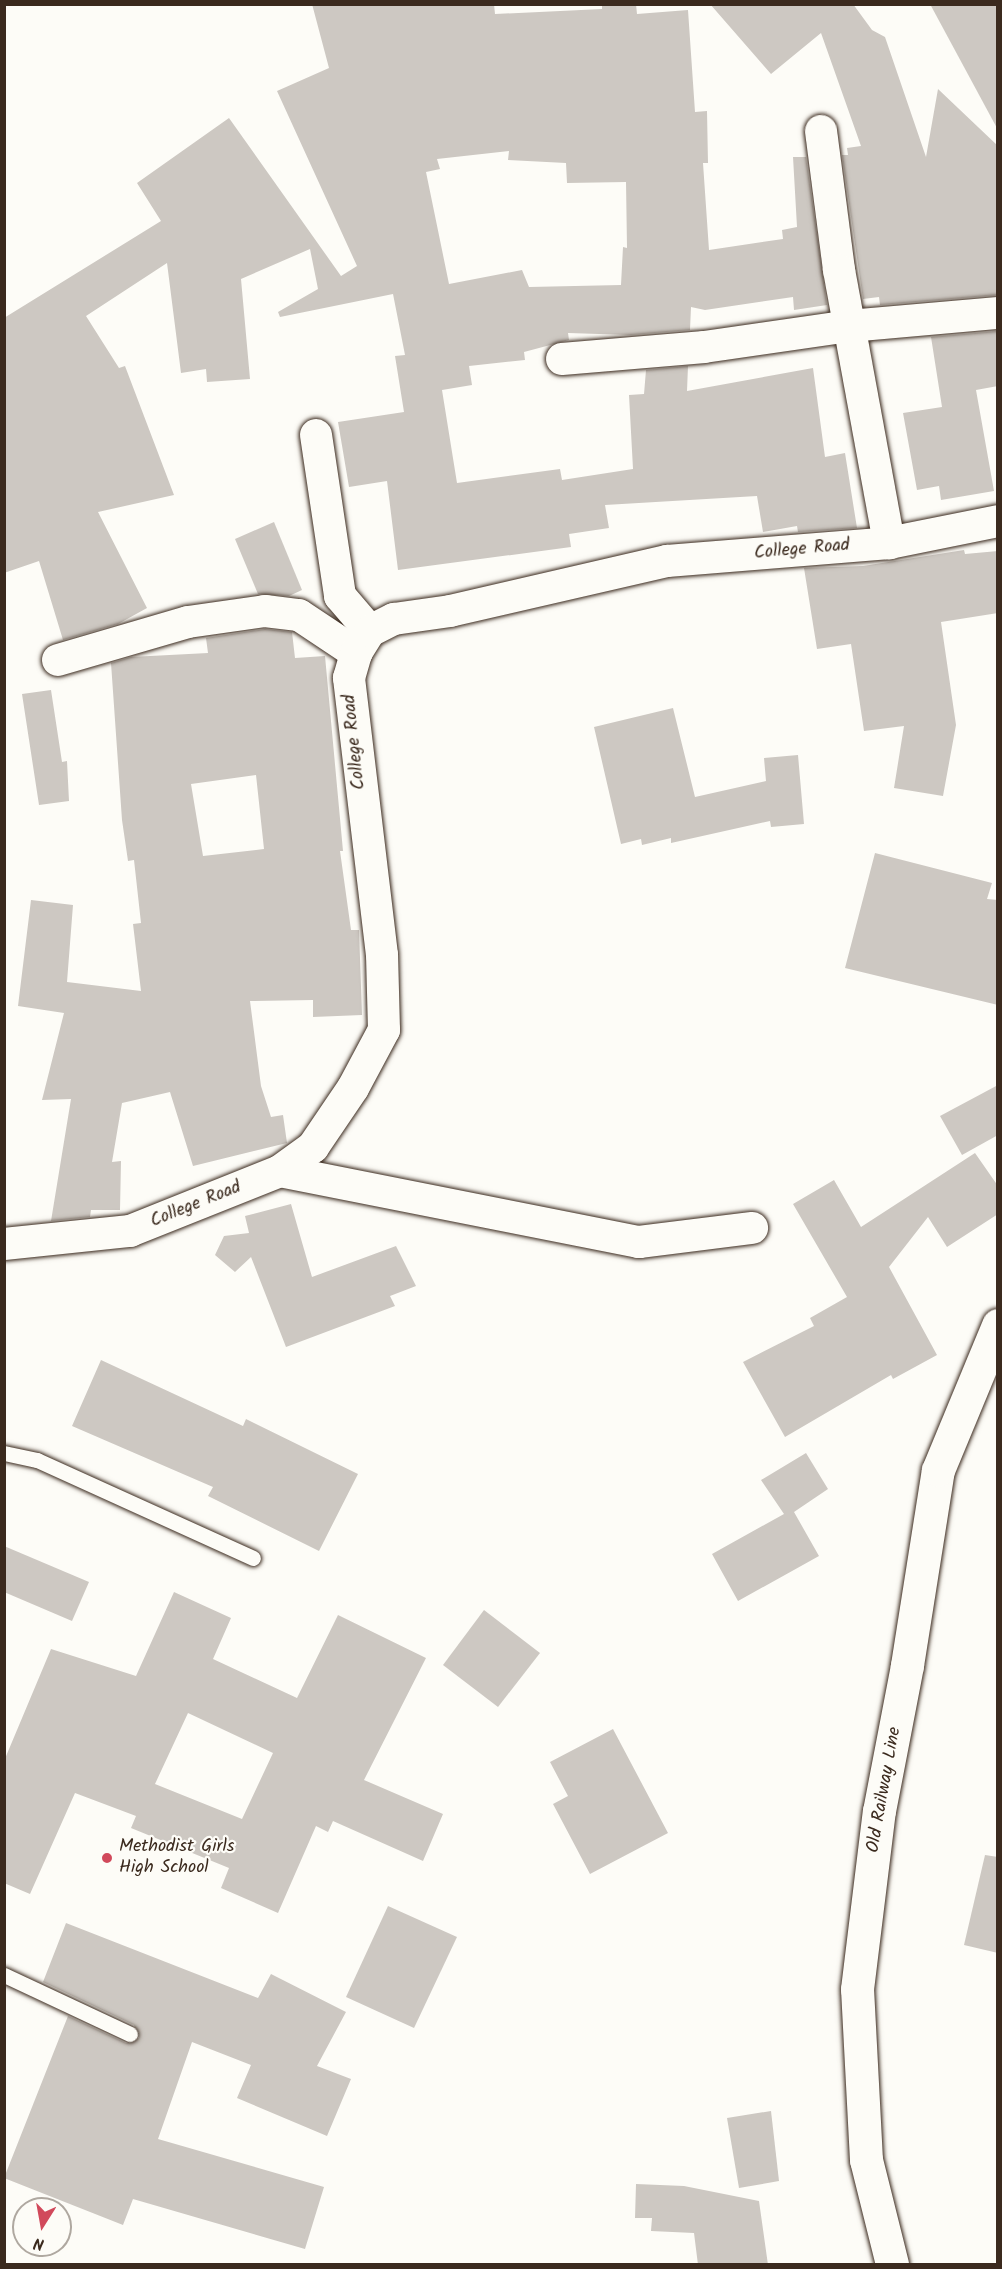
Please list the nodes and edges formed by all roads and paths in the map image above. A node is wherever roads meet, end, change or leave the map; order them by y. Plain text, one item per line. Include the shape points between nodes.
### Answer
1 (821, 131) dead end
2 (998, 313) edge
3 (849, 326) junction
4 (562, 359) dead end
5 (316, 435) dead end
6 (998, 521) edge
7 (889, 543) junction
8 (363, 642) junction
9 (58, 660) dead end
10 (280, 1171) junction
11 (752, 1227) dead end
12 (4, 1244) edge
13 (998, 1325) edge
14 (4, 1453) edge
15 (253, 1558) dead end
16 (4, 1975) edge
17 (130, 2034) dead end
18 (892, 2265) edge

1 - 3 street
2 - 3 street
3 - 4 street via 704,347
3 - 7 street
5 - 8 street via 340,596
6 - 7 street, College Road
7 - 8 street, College Road via 667,561 450,611 394,618
8 - 9 street via 298,615 265,611 188,622
8 - 10 street, College Road via 349,678 382,955 384,1030 353,1088 313,1147
10 - 11 street via 639,1242
10 - 12 street, College Road via 130,1231
13 - 18 street, Old Railway Line via 938,1470 879,1811 857,1989 866,2160
14 - 15 lane via 37,1460
16 - 17 lane

